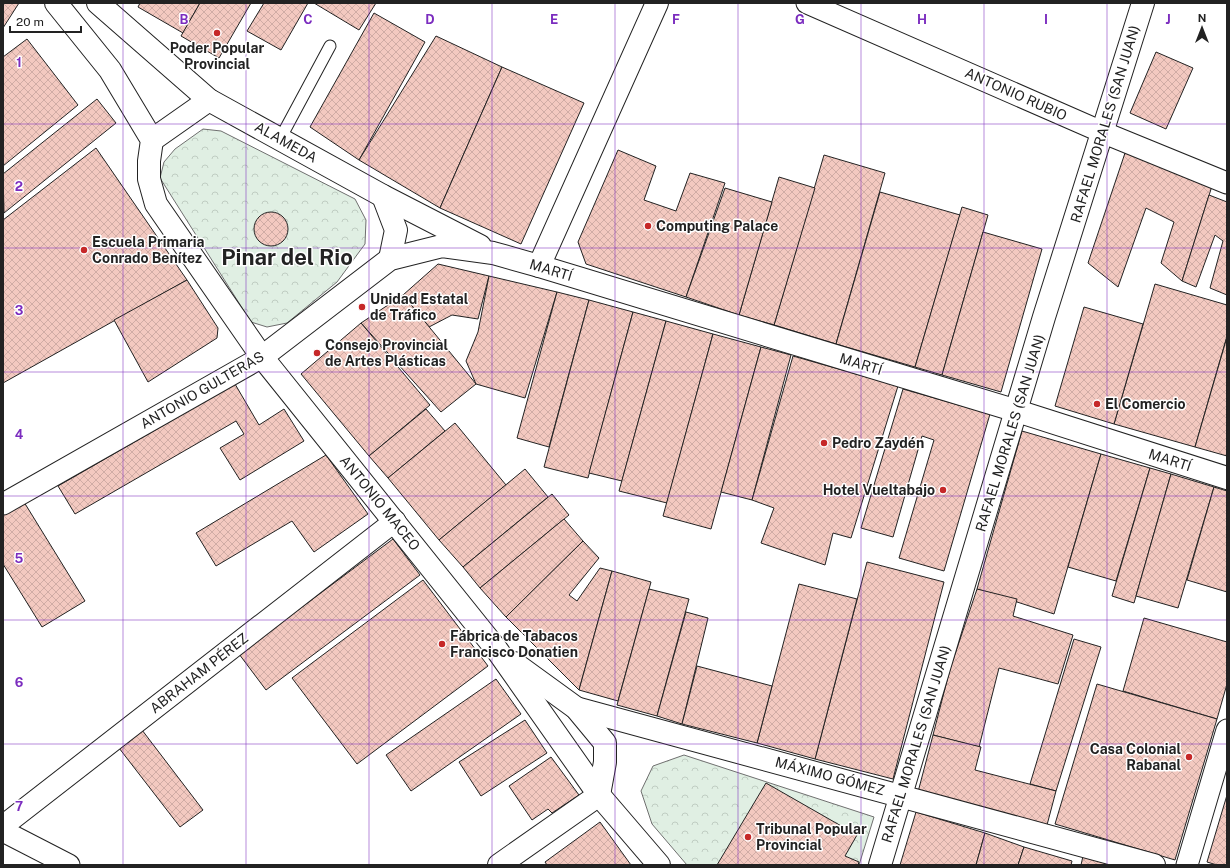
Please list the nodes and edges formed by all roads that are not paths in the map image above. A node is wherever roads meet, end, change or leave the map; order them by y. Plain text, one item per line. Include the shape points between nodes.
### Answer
1 (56, 3) edge
2 (98, 3) edge
3 (657, 3) edge
4 (807, 3) edge
5 (1143, 3) edge
6 (330, 46) dead end
7 (209, 100) junction
8 (1102, 132) junction
9 (280, 139) junction
10 (152, 140) junction
11 (1227, 183) edge
12 (383, 196) junction
13 (493, 253) junction
14 (390, 258) junction
15 (539, 266) junction
16 (262, 357) junction
17 (1017, 411) junction
18 (1227, 478) edge
19 (3, 504) edge
20 (395, 521) junction
21 (497, 650) junction
22 (576, 708) junction
23 (1227, 730) edge
24 (599, 795) junction
25 (900, 795) junction
26 (3, 826) edge
27 (3, 831) edge
28 (68, 865) edge
29 (499, 865) edge
30 (659, 865) edge
31 (880, 865) edge
32 (1154, 865) edge
33 (1187, 865) edge

1 - 10 main road via 110,70
2 - 7 main road, ALAMEDA
3 - 15 main road
4 - 8 street, ANTONIO RUBIO
5 - 8 main road, RAFAEL MORALES (SAN JUAN)
6 - 9 lane
7 - 9 main road, ALAMEDA
7 - 10 main road
8 - 11 street, ANTONIO RUBIO
8 - 17 main road, RAFAEL MORALES (SAN JUAN)
9 - 12 main road, ALAMEDA
10 - 16 main road via 149,179 156,204
12 - 13 main road, ALAMEDA
12 - 14 main road via 396,230
13 - 14 main road, ANTONIO GULTERAS via 442,246
13 - 15 main road, MARTÍ
14 - 16 main road, ANTONIO GULTERAS
15 - 17 main road, MARTÍ
16 - 19 street, ANTONIO GULTERAS
16 - 20 main road, ANTONIO MACEO
17 - 18 main road, MARTÍ
17 - 25 main road, RAFAEL MORALES (SAN JUAN)
20 - 21 main road, ANTONIO MACEO
20 - 26 street, ABRAHAM PÉREZ
21 - 22 main road, ANTONIO MACEO
21 - 24 main road, ANTONIO MACEO
22 - 24 main road, ANTONIO MACEO via 604,743
22 - 25 main road, MÁXIMO GÓMEZ
23 - 33 street
24 - 29 main road
24 - 30 main road, ANTONIO MACEO
25 - 31 main road, RAFAEL MORALES (SAN JUAN)
25 - 32 main road, MÁXIMO GÓMEZ
27 - 28 street

